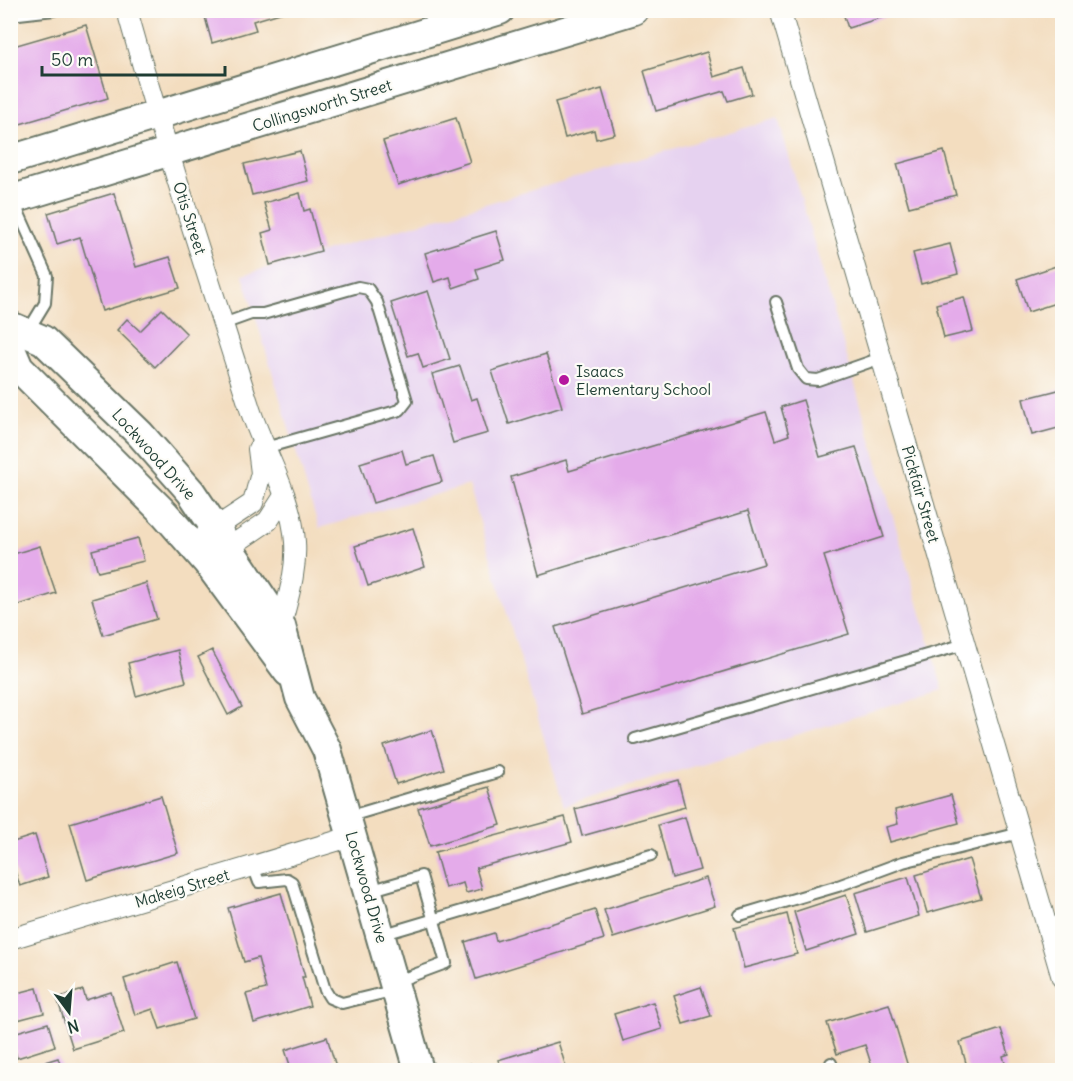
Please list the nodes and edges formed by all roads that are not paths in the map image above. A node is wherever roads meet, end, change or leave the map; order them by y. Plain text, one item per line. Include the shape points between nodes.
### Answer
1 (54, 10) edge
2 (127, 10) edge
3 (500, 10) edge
4 (634, 10) edge
5 (780, 10) edge
6 (10, 15) edge
7 (156, 114) junction
8 (168, 152) junction
9 (10, 160) edge
10 (12, 200) edge
11 (776, 302) dead end
12 (223, 324) junction
13 (15, 349) edge
14 (881, 358) junction
15 (255, 426) junction
16 (265, 448) junction
17 (284, 496) junction
18 (210, 545) junction
19 (281, 626) junction
20 (965, 644) junction
21 (293, 678) junction
22 (635, 739) dead end
23 (498, 772) dead end
24 (350, 827) junction
25 (1020, 834) junction
26 (651, 855) dead end
27 (253, 866) junction
28 (368, 891) junction
29 (740, 915) dead end
30 (434, 919) junction
31 (381, 935) junction
32 (10, 939) edge
33 (1062, 978) edge
34 (396, 986) junction
35 (421, 1069) edge

1 - 6 lane
2 - 7 street, Otis Street
3 - 7 main road
4 - 8 main road, Collingsworth Street
5 - 14 street, Pickfair Street
7 - 8 street, Otis Street
7 - 9 main road
8 - 10 main road, Collingsworth Street
8 - 12 street, Otis Street
10 - 13 lane via 47,276 45,303
11 - 14 lane via 798,369 806,379 818,380
12 - 15 street, Otis Street
12 - 16 lane via 358,287 368,289 377,303 407,401 400,410
13 - 18 main road, Lockwood Drive via 165,514
13 - 18 main road, Lockwood Drive via 43,340 140,434 191,492
14 - 20 street, Pickfair Street
15 - 16 street, Otis Street
15 - 18 street, Otis Street via 261,473 253,503
16 - 17 street, Otis Street
17 - 18 street via 268,521
17 - 19 street, Otis Street via 295,540 294,575
18 - 19 main road, Lockwood Drive
18 - 21 main road, Lockwood Drive
19 - 21 main road, Lockwood Drive
20 - 22 lane
20 - 25 street, Pickfair Street
21 - 24 main road, Lockwood Drive via 327,750
23 - 24 lane
24 - 27 street, Makeig Street
24 - 28 main road, Lockwood Drive
25 - 29 lane via 903,862
25 - 33 street, Pickfair Street
26 - 30 lane
27 - 32 street, Makeig Street
27 - 34 lane via 259,882 292,882 330,998 342,1003
28 - 30 lane via 421,876
28 - 31 main road, Lockwood Drive
30 - 31 lane
30 - 34 lane via 446,963
31 - 34 main road, Lockwood Drive
34 - 35 main road, Lockwood Drive

